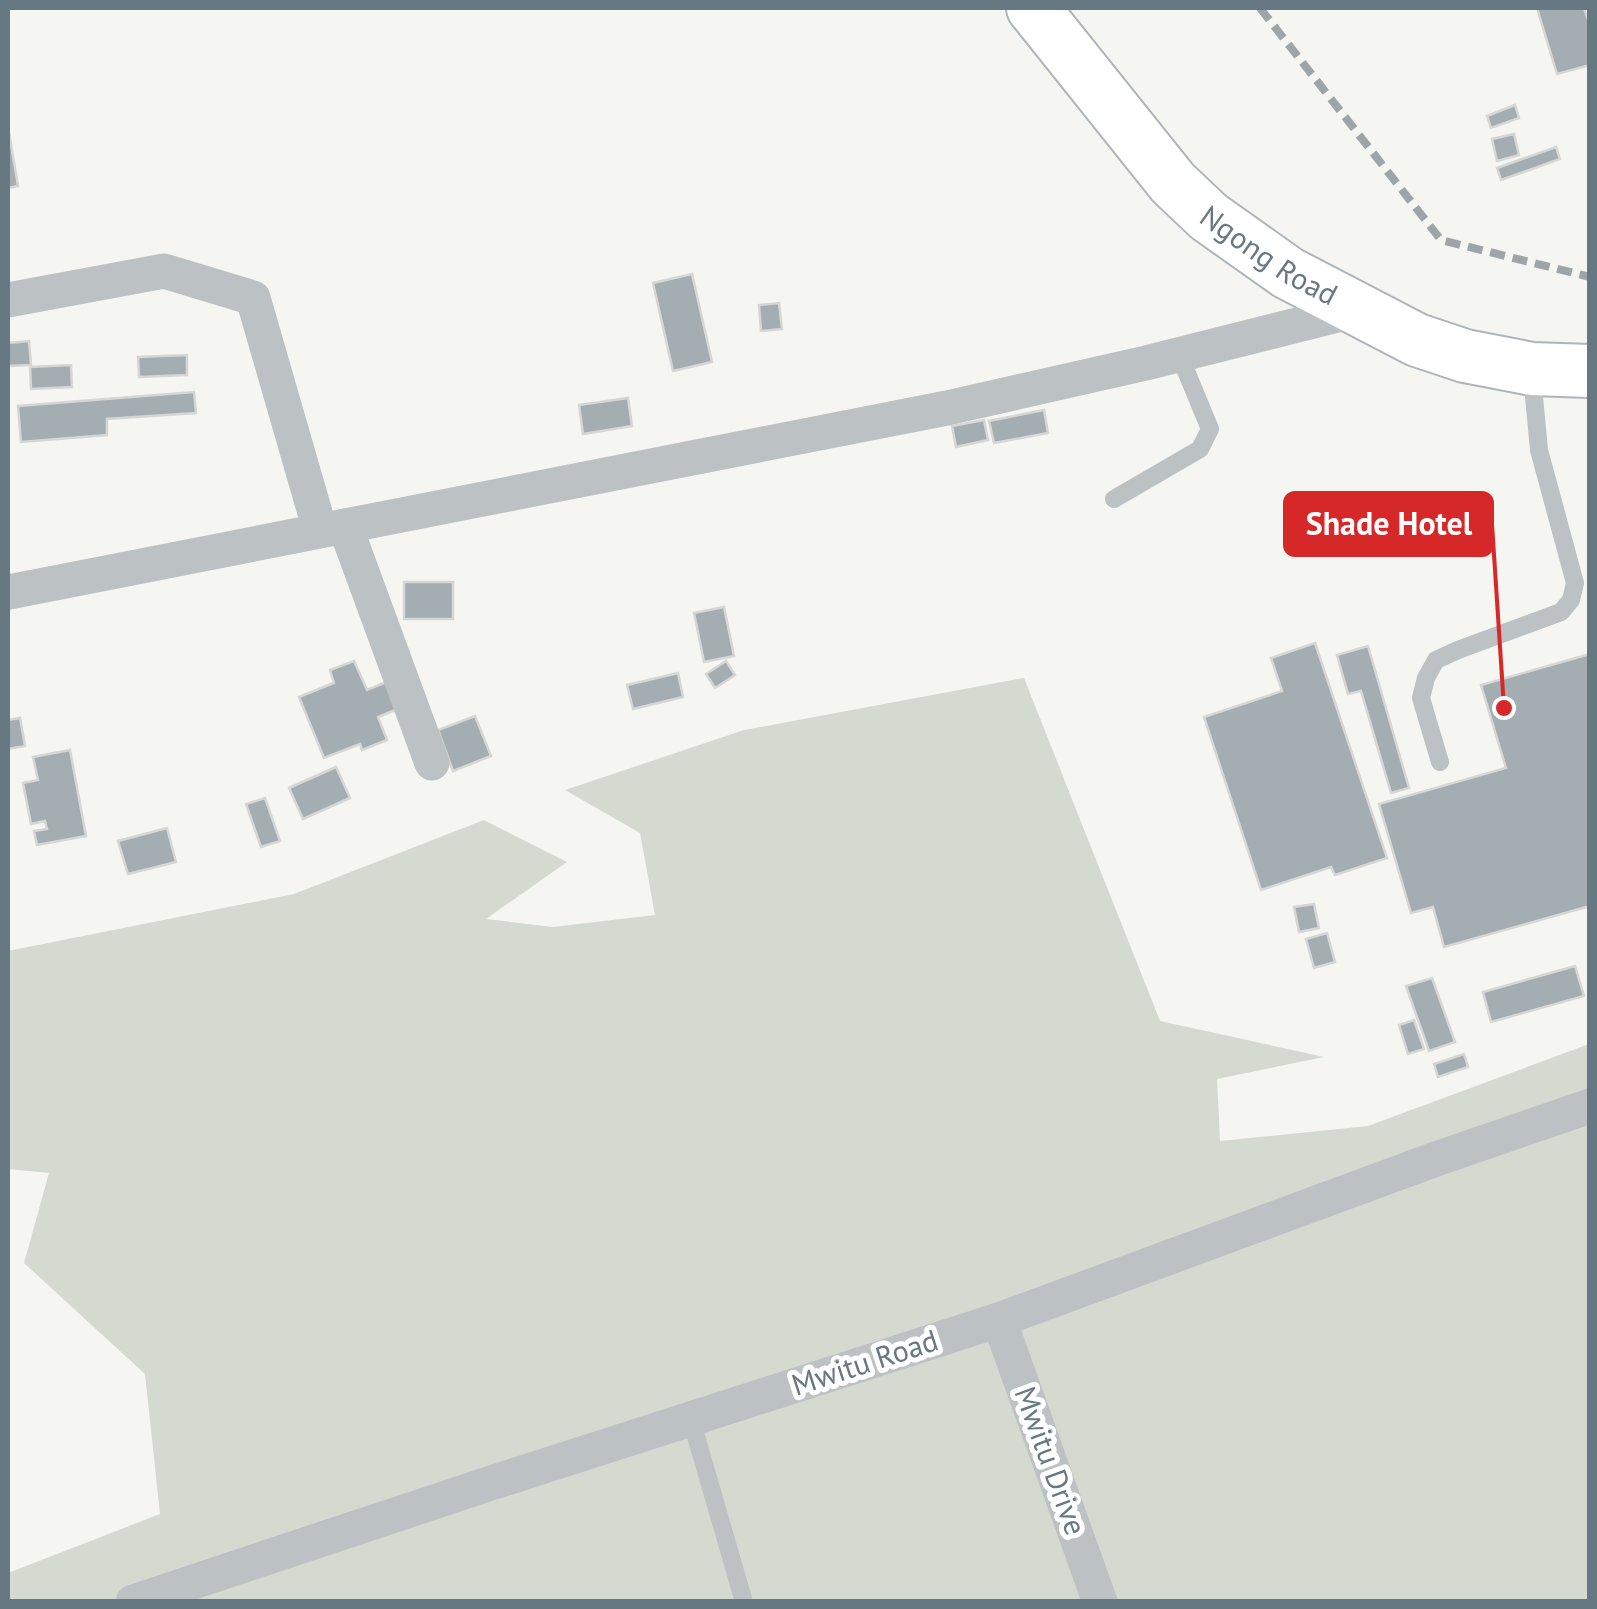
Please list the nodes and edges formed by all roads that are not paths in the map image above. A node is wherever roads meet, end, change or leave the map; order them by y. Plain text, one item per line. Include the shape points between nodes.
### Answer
1 (1032, 8) edge
2 (8, 300) edge
3 (1357, 310) junction
4 (1178, 354) junction
5 (1532, 369) junction
6 (1590, 371) edge
7 (1114, 499) dead end
8 (332, 528) junction
9 (9, 592) edge
10 (1440, 762) dead end
11 (432, 763) dead end
12 (1590, 1106) edge
13 (1000, 1320) junction
14 (692, 1419) junction
15 (133, 1602) edge
16 (744, 1602) edge
17 (1100, 1602) edge

1 - 3 main road, Ngong Road via 1197,206 1288,272
2 - 8 street via 164,271 253,298
3 - 4 street
3 - 5 main road, Ngong Road via 1417,340
4 - 7 lane via 1210,429 1200,449
4 - 8 street via 947,408
5 - 6 main road, Ngong Road
5 - 10 lane via 1540,450 1575,583 1572,600 1561,612 1436,660 1420,698
8 - 9 street
8 - 11 street
12 - 13 street, Mwitu Road
13 - 14 street, Mwitu Road
13 - 17 street, Mwitu Drive
14 - 15 street, Mwitu Road
14 - 16 lane

